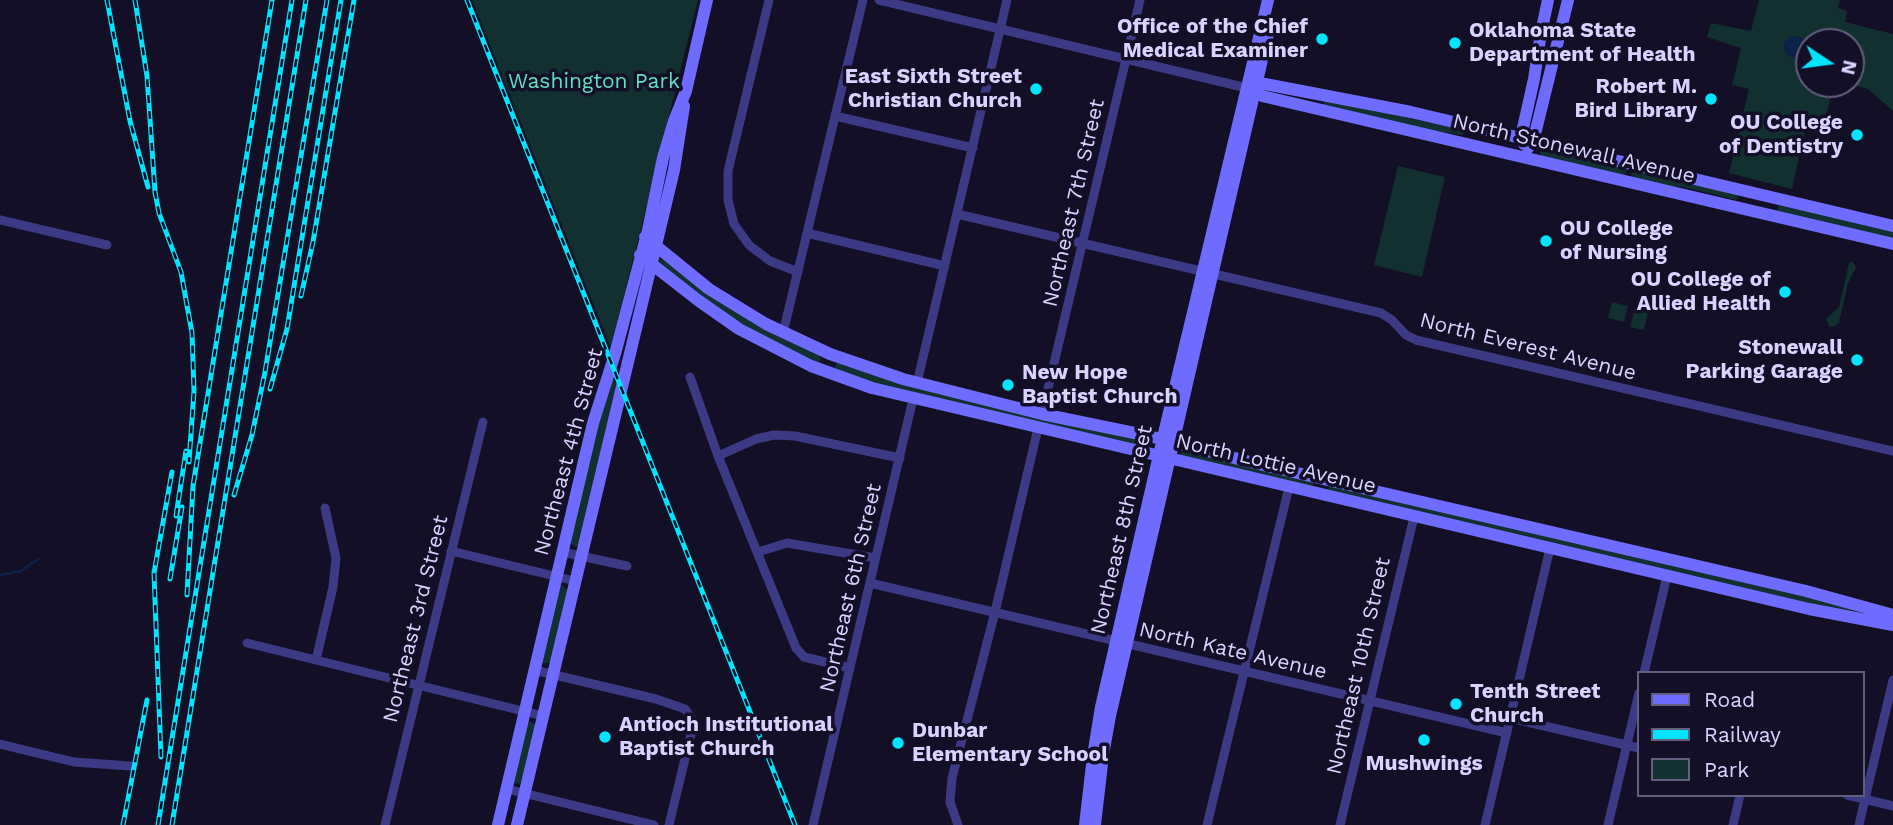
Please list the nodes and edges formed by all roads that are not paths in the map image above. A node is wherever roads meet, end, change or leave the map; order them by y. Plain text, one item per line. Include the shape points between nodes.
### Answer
1 (708, 0) edge
2 (769, 0) edge
3 (863, 0) edge
4 (879, 0) edge
5 (1007, 0) edge
6 (1140, 0) edge
7 (1268, 0) edge
8 (1276, 0) edge
9 (1548, 0) edge
10 (1568, 0) edge
11 (1000, 30) junction
12 (1126, 59) junction
13 (1253, 89) junction
14 (835, 116) junction
15 (1527, 140) junction
16 (973, 148) junction
17 (1524, 157) junction
18 (957, 214) junction
19 (0, 220) edge
20 (1893, 226) edge
21 (807, 233) junction
22 (651, 241) junction
23 (1083, 242) junction
24 (1893, 244) edge
25 (107, 245) dead end
26 (640, 255) junction
27 (651, 264) junction
28 (945, 266) junction
29 (797, 272) junction
30 (1208, 273) junction
31 (677, 285) junction
32 (644, 295) junction
33 (783, 333) junction
34 (690, 377) dead end
35 (917, 383) junction
36 (913, 399) junction
37 (1042, 414) junction
38 (483, 422) dead end
39 (1038, 428) junction
40 (1168, 441) junction
41 (1893, 451) edge
42 (718, 456) junction
43 (1164, 457) junction
44 (900, 458) junction
45 (1289, 487) junction
46 (325, 508) dead end
47 (1414, 517) junction
48 (1550, 548) junction
49 (451, 551) junction
50 (562, 552) junction
51 (758, 552) junction
52 (581, 556) junction
53 (875, 558) junction
54 (626, 566) dead end
55 (556, 576) junction
56 (1667, 576) junction
57 (575, 581) junction
58 (870, 583) junction
59 (995, 612) junction
60 (1893, 615) edge
61 (1893, 625) edge
62 (247, 643) dead end
63 (1121, 643) junction
64 (316, 660) junction
65 (850, 668) junction
66 (534, 670) junction
67 (1245, 671) junction
68 (1644, 671) edge
69 (553, 675) junction
70 (1893, 680) edge
71 (418, 685) junction
72 (1638, 698) edge
73 (1371, 700) junction
74 (524, 712) junction
75 (543, 716) junction
76 (1510, 718) junction
77 (1507, 733) junction
78 (0, 744) edge
79 (1627, 745) junction
80 (1638, 748) edge
81 (130, 766) dead end
82 (506, 789) junction
83 (525, 793) junction
84 (1740, 797) edge
85 (1856, 797) edge
86 (1865, 799) junction
87 (1893, 806) edge
88 (385, 825) edge
89 (498, 825) edge
90 (517, 825) edge
91 (654, 825) edge
92 (669, 825) edge
93 (813, 825) edge
94 (958, 825) edge
95 (1085, 825) edge
96 (1095, 825) edge
97 (1207, 825) edge
98 (1340, 825) edge
99 (1485, 825) edge
100 (1608, 825) edge
101 (1733, 825) edge
102 (1859, 825) edge

1 - 22 main road, Northeast 4th Street via 685,91 674,170
2 - 29 street via 729,171 728,200 734,224 749,245
3 - 14 street
4 - 11 street, North Stonewall Avenue
5 - 11 street
6 - 12 street, Northeast 7th Street
7 - 13 main road, Northeast 8th Street
8 - 13 main road, Northeast 8th Street
9 - 15 main road via 1523,128
10 - 15 main road via 1536,130
11 - 12 street, North Stonewall Avenue
11 - 16 street
12 - 13 street, North Stonewall Avenue
12 - 23 street, Northeast 7th Street
13 - 15 main road, North Stonewall Avenue via 1268,85
13 - 17 main road, North Stonewall Avenue via 1262,96
13 - 30 main road, Northeast 8th Street
14 - 16 street
14 - 21 street
15 - 17 main road
15 - 20 main road, North Stonewall Avenue
16 - 18 street
17 - 24 main road, North Stonewall Avenue
18 - 23 street, North Everest Avenue
18 - 28 street
19 - 25 street
21 - 28 street
21 - 29 street
22 - 26 main road, Northeast 4th Street
22 - 27 main road, Northeast 4th Street
22 - 33 main road, North Lottie Avenue via 725,300
23 - 30 street, North Everest Avenue
23 - 37 street, Northeast 7th Street
26 - 27 main road, North Lottie Avenue
26 - 50 main road, Northeast 4th Street
27 - 31 main road, North Lottie Avenue
27 - 32 main road, Northeast 4th Street
28 - 35 street
29 - 33 street
30 - 40 main road, Northeast 8th Street
30 - 41 street, North Everest Avenue via 1381,313 1416,340
31 - 32 main road via 655,284
31 - 36 main road, North Lottie Avenue via 739,329 791,357 840,378
32 - 52 main road, Northeast 4th Street
33 - 35 main road, North Lottie Avenue via 845,360
34 - 42 street
35 - 37 main road, North Lottie Avenue
36 - 39 main road, North Lottie Avenue
36 - 44 street, Northeast 6th Street
37 - 40 main road, North Lottie Avenue
38 - 49 street, Northeast 3rd Street
39 - 43 main road, North Lottie Avenue
39 - 59 street
40 - 43 main road, Northeast 8th Street
40 - 60 main road, North Lottie Avenue via 1806,590
42 - 44 street via 774,435
42 - 51 street
43 - 45 main road, North Lottie Avenue
43 - 63 main road, Northeast 8th Street
44 - 53 street, Northeast 6th Street
45 - 47 main road, North Lottie Avenue
45 - 67 street
46 - 64 street via 336,558
47 - 48 main road, North Lottie Avenue
47 - 73 street, Northeast 10th Street
48 - 56 main road, North Lottie Avenue
48 - 76 street
49 - 55 street
49 - 71 street, Northeast 3rd Street
50 - 52 street
50 - 55 main road, Northeast 4th Street
51 - 53 street via 788,543
51 - 65 street via 796,649 804,657
52 - 54 street
52 - 57 main road, Northeast 4th Street
53 - 58 street, Northeast 6th Street
55 - 57 street
55 - 66 main road, Northeast 4th Street
56 - 61 main road, North Lottie Avenue
56 - 68 street
57 - 69 main road, Northeast 4th Street
58 - 59 street, North Kate Avenue
58 - 65 street, Northeast 6th Street
59 - 63 street, North Kate Avenue
59 - 94 street via 951,778 950,802
62 - 64 street
63 - 67 street, North Kate Avenue
63 - 95 main road, Northeast 8th Street via 1095,738
63 - 96 main road, Northeast 8th Street
64 - 71 street
65 - 93 street, Northeast 6th Street
66 - 69 street
66 - 74 main road, Northeast 4th Street
67 - 73 street, North Kate Avenue
67 - 97 street
69 - 75 main road, Northeast 4th Street
69 - 92 street via 685,709 692,730
70 - 86 street
71 - 74 street
71 - 88 street, Northeast 3rd Street
72 - 79 street
73 - 77 street, North Kate Avenue
73 - 98 street, Northeast 10th Street
74 - 75 street
74 - 82 main road, Northeast 4th Street
75 - 83 main road, Northeast 4th Street
76 - 77 street
76 - 79 street
77 - 99 street
78 - 81 street via 74,762
79 - 80 street
79 - 100 street
82 - 83 street
82 - 89 main road, Northeast 4th Street
83 - 90 main road, Northeast 4th Street
83 - 91 street
84 - 101 street
85 - 86 street
86 - 87 street
86 - 102 street

